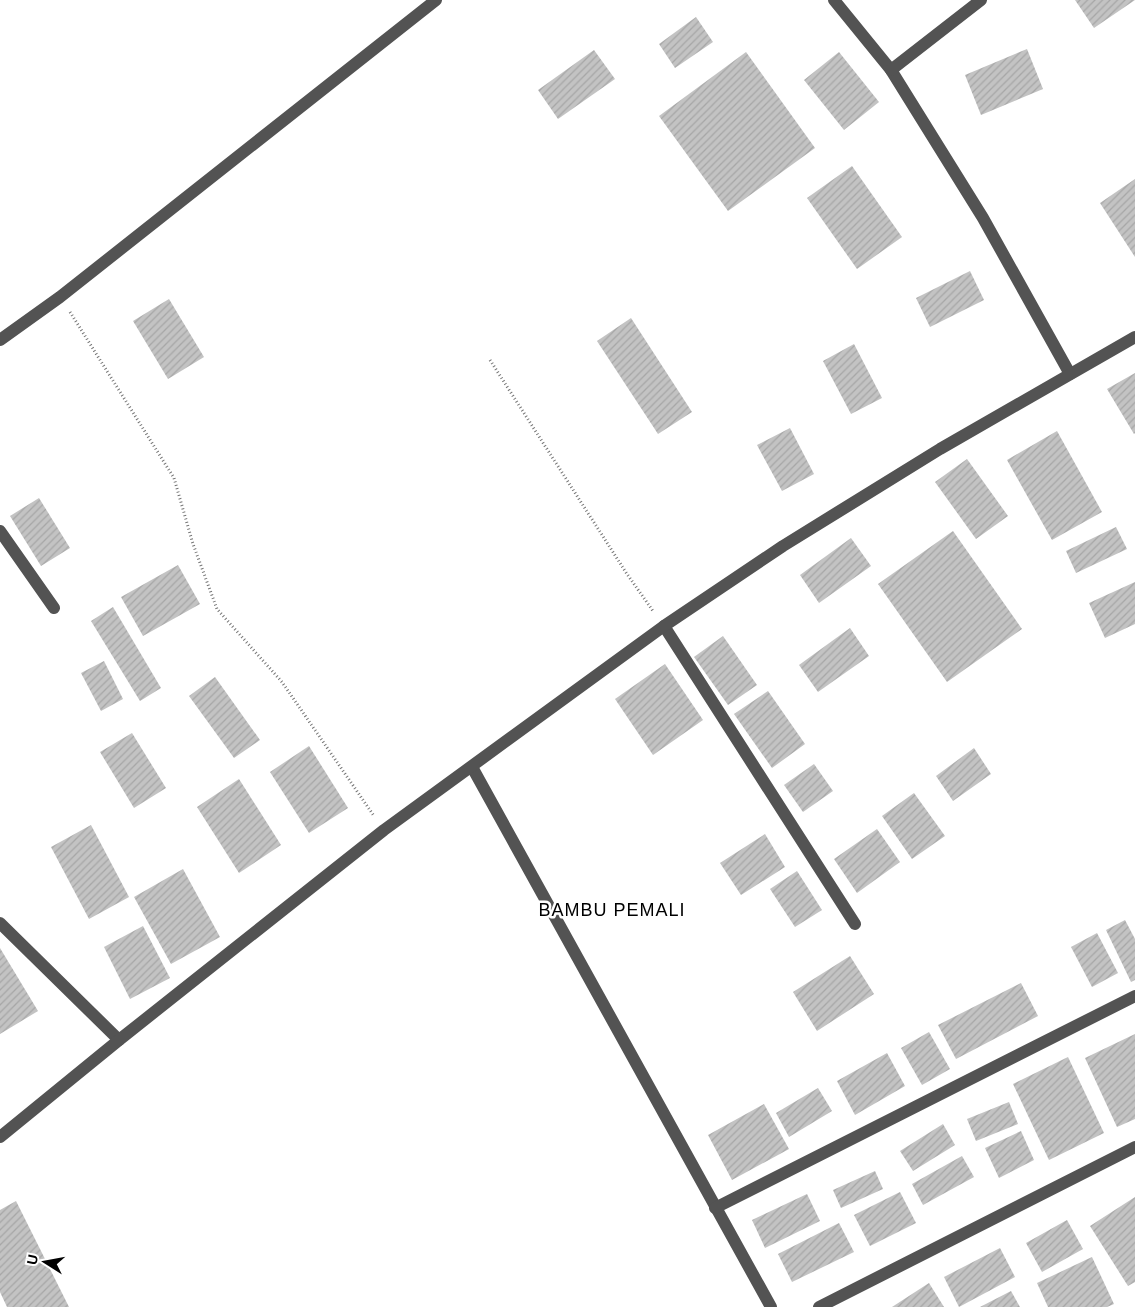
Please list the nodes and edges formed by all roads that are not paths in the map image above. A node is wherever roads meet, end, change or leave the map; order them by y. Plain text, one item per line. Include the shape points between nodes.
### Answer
1 (436, 0) edge
2 (834, 0) edge
3 (981, 0) edge
4 (891, 70) junction
5 (1135, 338) edge
6 (0, 340) edge
7 (1070, 374) junction
8 (0, 531) edge
9 (54, 608) dead end
10 (664, 626) junction
11 (472, 767) junction
12 (0, 923) edge
13 (855, 924) dead end
14 (1135, 996) edge
15 (119, 1040) junction
16 (0, 1137) edge
17 (1135, 1147) edge
18 (715, 1208) junction
19 (771, 1307) edge
20 (819, 1307) edge

1 - 6 street via 60,297
2 - 4 street
3 - 4 street
4 - 7 street via 983,218
5 - 7 street
7 - 10 street via 940,449
8 - 9 street
10 - 11 street
10 - 13 street
11 - 15 street via 384,830
11 - 18 street
12 - 15 street
14 - 18 street
15 - 16 street
17 - 20 street
18 - 19 street

